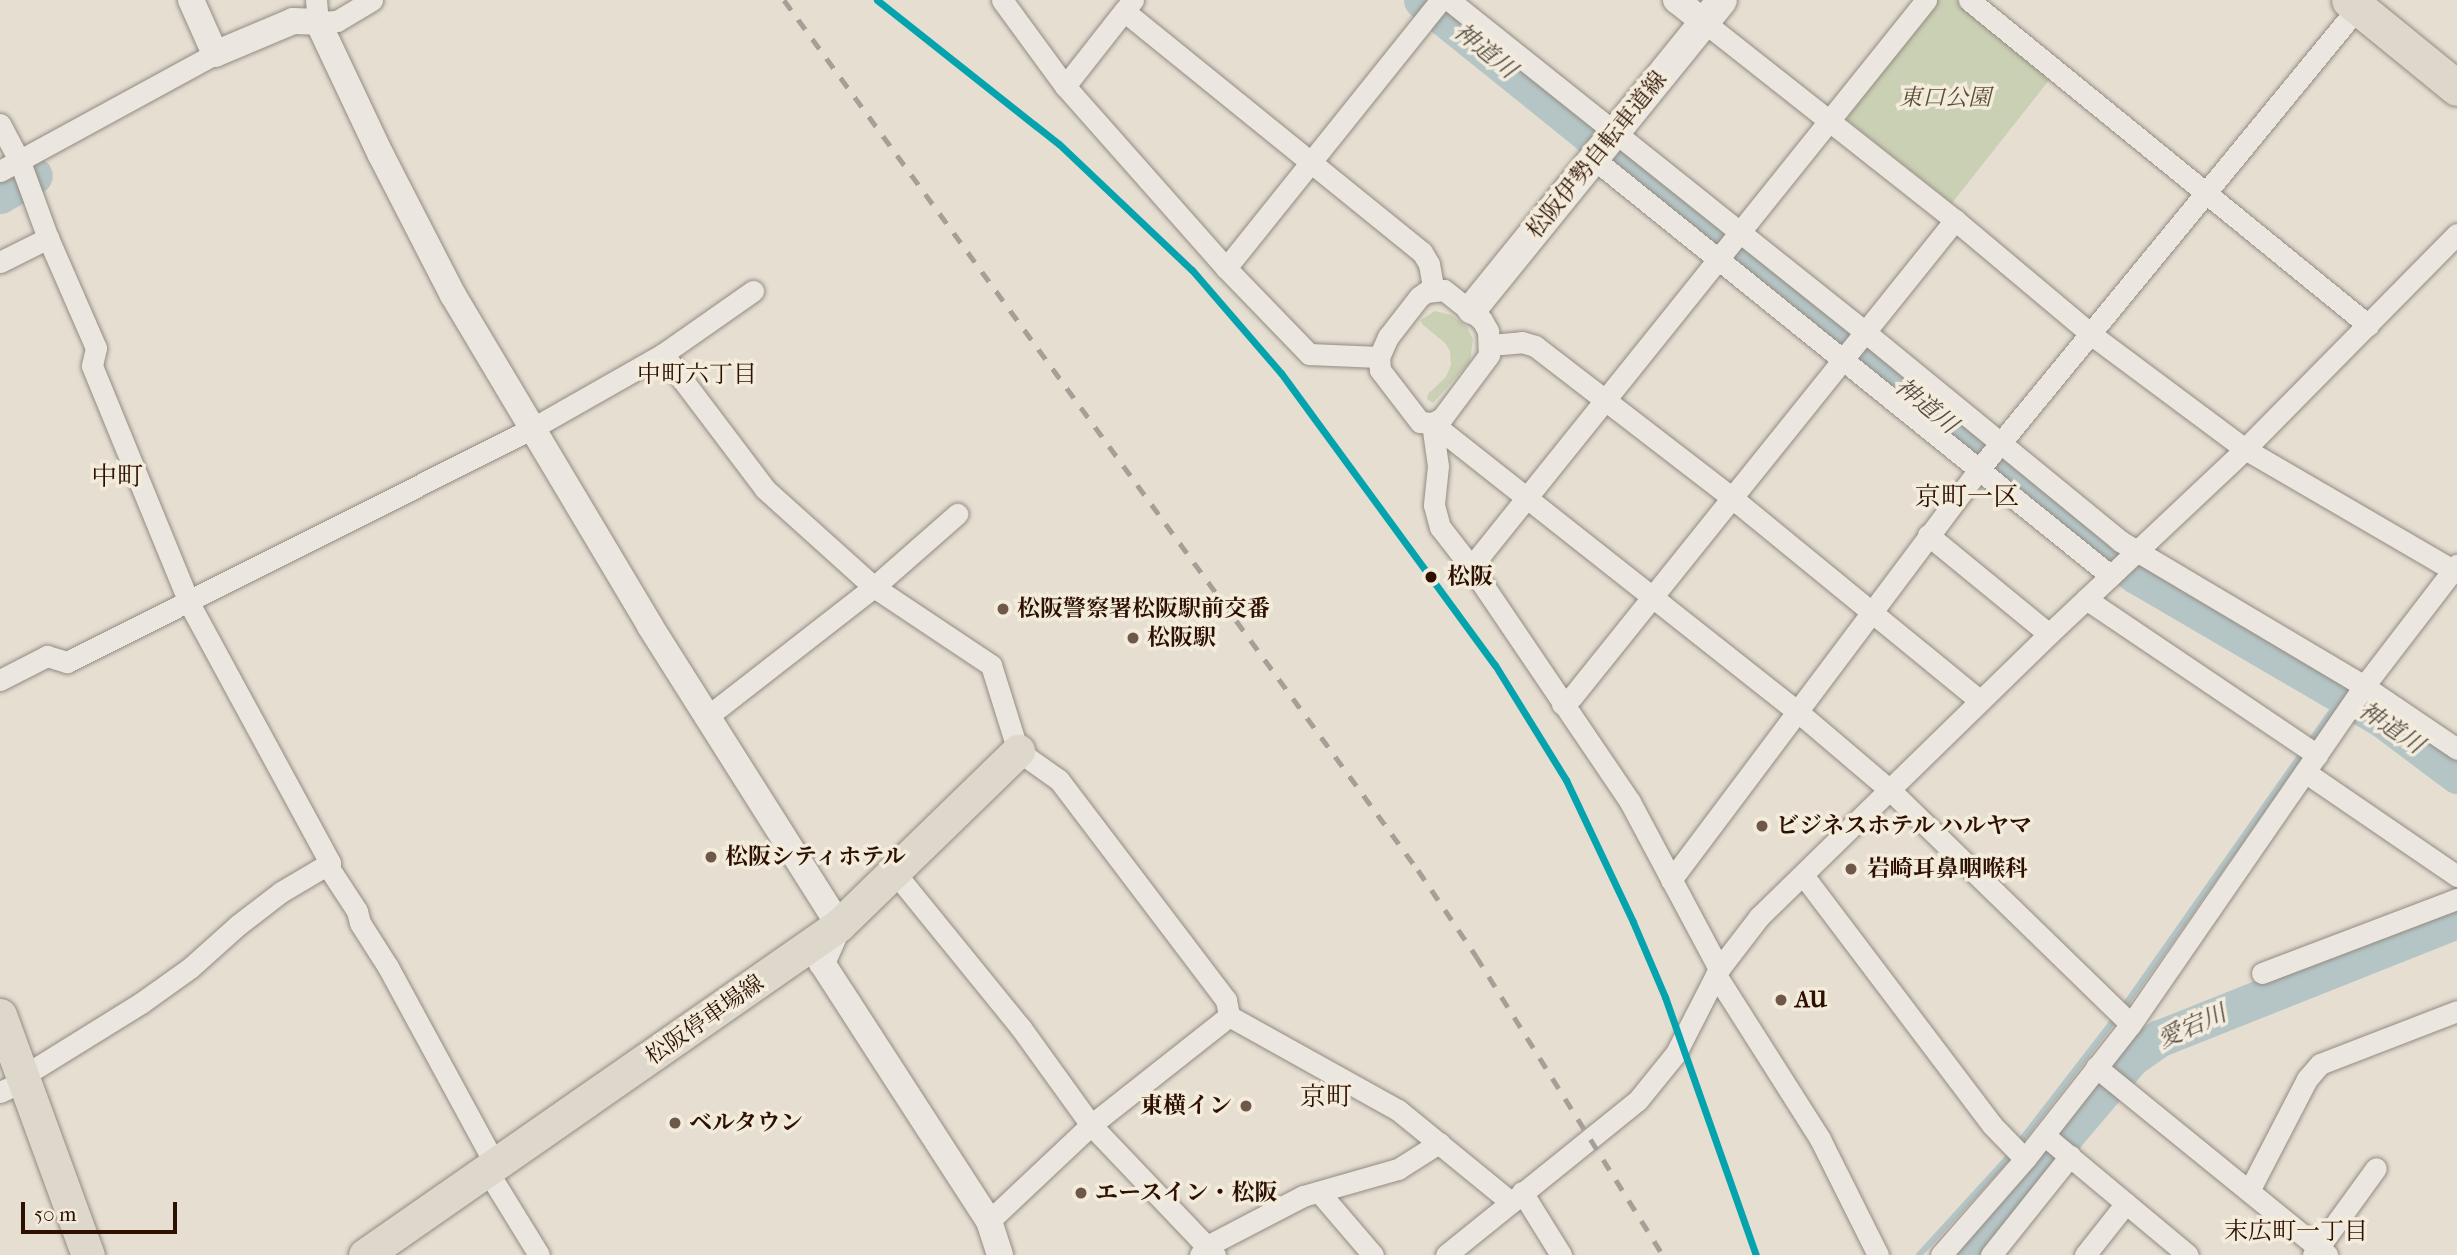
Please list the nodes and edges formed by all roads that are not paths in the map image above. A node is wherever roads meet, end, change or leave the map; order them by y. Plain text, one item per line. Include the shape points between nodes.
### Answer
1 (191, 0) edge
2 (372, 0) edge
3 (1441, 0) edge
4 (1449, 0) edge
5 (1676, 0) edge
6 (1926, 0) edge
7 (1969, 0) edge
8 (2357, 2) edge
9 (1005, 4) edge
10 (1128, 5) edge
11 (317, 11) edge
12 (1713, 11) edge
13 (215, 54) junction
14 (1065, 86) junction
15 (2457, 88) edge
16 (1829, 120) junction
17 (0, 124) edge
18 (1616, 134) junction
19 (1594, 159) junction
20 (1310, 161) junction
21 (0, 171) edge
22 (23, 175) junction
23 (2205, 195) junction
24 (1955, 220) junction
25 (1739, 233) junction
26 (2457, 233) edge
27 (48, 238) junction
28 (1717, 260) junction
29 (0, 262) edge
30 (1226, 268) junction
31 (753, 290) dead end
32 (1434, 290) junction
33 (1472, 309) junction
34 (2368, 325) junction
35 (1865, 332) junction
36 (2092, 335) junction
37 (1490, 345) junction
38 (663, 354) junction
39 (1379, 357) junction
40 (1844, 359) junction
41 (1608, 401) junction
42 (1432, 423) junction
43 (533, 428) junction
44 (2000, 444) junction
45 (2245, 449) junction
46 (1981, 468) junction
47 (1731, 497) junction
48 (1528, 498) junction
49 (957, 514) dead end
50 (1928, 535) junction
51 (2135, 552) junction
52 (1471, 567) junction
53 (2455, 567) edge
54 (2112, 575) junction
55 (874, 587) junction
56 (1650, 597) junction
57 (2086, 599) junction
58 (189, 603) junction
59 (1871, 614) junction
60 (2049, 634) junction
61 (0, 680) edge
62 (2364, 687) junction
63 (1980, 702) junction
64 (1562, 704) junction
65 (1797, 711) junction
66 (708, 716) junction
67 (2457, 749) edge
68 (1018, 751) junction
69 (2309, 756) junction
70 (1891, 791) junction
71 (327, 865) junction
72 (895, 873) junction
73 (1803, 875) junction
74 (2457, 876) edge
75 (1671, 880) junction
76 (2457, 899) edge
77 (839, 925) junction
78 (1718, 972) junction
79 (2262, 973) dead end
80 (2457, 1011) edge
81 (0, 1015) edge
82 (1228, 1016) junction
83 (2123, 1016) junction
84 (2096, 1068) junction
85 (17, 1083) edge
86 (1091, 1125) junction
87 (2047, 1137) junction
88 (1439, 1143) junction
89 (2019, 1152) junction
90 (2069, 1156) junction
91 (2376, 1168) dead end
92 (492, 1169) junction
93 (2249, 1191) junction
94 (1319, 1192) junction
95 (1517, 1197) junction
96 (2126, 1203) junction
97 (989, 1221) junction
98 (1208, 1252) edge
99 (1947, 1252) edge
100 (2319, 1253) edge
101 (88, 1255) edge
102 (365, 1255) edge
103 (539, 1255) edge
104 (999, 1255) edge
105 (1373, 1255) edge
106 (1446, 1255) edge
107 (1560, 1255) edge
108 (1878, 1255) edge
109 (1991, 1255) edge
110 (2085, 1255) edge
111 (2188, 1255) edge

1 - 13 street
2 - 11 street via 337,21
3 - 20 street
4 - 18 street
5 - 12 street
6 - 16 street
7 - 23 street
8 - 15 highway
8 - 23 street
9 - 14 street
10 - 14 street
10 - 20 street
11 - 13 street
11 - 43 street via 380,155 453,295
12 - 16 street
12 - 18 main road, 松阪伊勢自転車道線
13 - 22 street
14 - 30 street
16 - 24 street
16 - 25 street
17 - 22 street
18 - 19 main road, 松阪伊勢自転車道線
18 - 25 street
19 - 28 street
19 - 33 main road, 松阪伊勢自転車道線
20 - 30 street
20 - 32 street via 1422,252
21 - 22 street
22 - 27 street
23 - 34 street
23 - 36 street
24 - 35 street
24 - 36 street
25 - 28 street
25 - 35 street
26 - 34 street
27 - 29 street
27 - 58 street via 96,348 92,366
28 - 40 street
28 - 41 street
30 - 39 street via 1309,354
31 - 38 street
32 - 33 street via 1444,290
32 - 39 street via 1419,298 1388,337
33 - 37 street via 1482,320
34 - 45 street
35 - 40 street
35 - 44 street
36 - 44 street
36 - 45 street
37 - 41 street via 1522,342 1535,346
37 - 42 street via 1486,363 1442,418
38 - 43 street
38 - 55 street via 765,489
39 - 42 street via 1380,370 1420,422
40 - 46 street
40 - 47 street
41 - 47 street
41 - 48 street
42 - 48 street
42 - 52 street via 1437,466 1434,505 1440,527
43 - 58 street
43 - 66 street
44 - 46 street
44 - 51 street
45 - 51 street
45 - 53 street
46 - 50 street
46 - 54 street
47 - 56 street
47 - 59 street
48 - 52 street
48 - 56 street
49 - 55 street
50 - 59 street
50 - 60 street
51 - 54 street
51 - 62 street
52 - 64 street
53 - 62 street
54 - 57 street
55 - 66 street
55 - 68 street via 991,665
56 - 64 street
56 - 65 street
57 - 60 street
57 - 69 street
58 - 61 street via 67,662 47,656
58 - 71 street via 330,863
59 - 63 street
59 - 65 street
60 - 63 street
62 - 67 street
62 - 69 street
63 - 70 street
64 - 75 street via 1630,802
65 - 70 street
65 - 75 street
66 - 77 street
68 - 72 main road, 松阪停車場線
68 - 82 street via 1059,780 1226,1000
69 - 74 street
69 - 83 street
70 - 73 street
70 - 83 street
71 - 85 street via 281,892 141,1003
71 - 92 street via 358,911 360,923 388,967
72 - 77 main road, 松阪停車場線
72 - 86 street via 1021,1028
73 - 78 street via 1759,917
73 - 89 street via 1992,1125
75 - 78 street
76 - 79 street
77 - 92 main road, 松阪停車場線
77 - 97 street via 822,963
78 - 95 street via 1676,1053 1638,1100
78 - 108 street via 1820,1139
80 - 93 street via 2320,1064 2307,1079
81 - 85 main road
82 - 86 street
82 - 88 street via 1398,1110
83 - 84 street
84 - 87 street
84 - 93 street
85 - 101 main road
86 - 97 street
86 - 98 street
87 - 89 street
87 - 90 street
88 - 94 street via 1398,1169
88 - 95 street
89 - 99 street
90 - 96 street
90 - 109 street
91 - 100 street
92 - 102 main road, 松阪停車場線
92 - 103 street
93 - 100 street
94 - 98 street via 1303,1196
94 - 105 street
95 - 106 street
95 - 107 street
96 - 110 street
96 - 111 street
97 - 104 street

